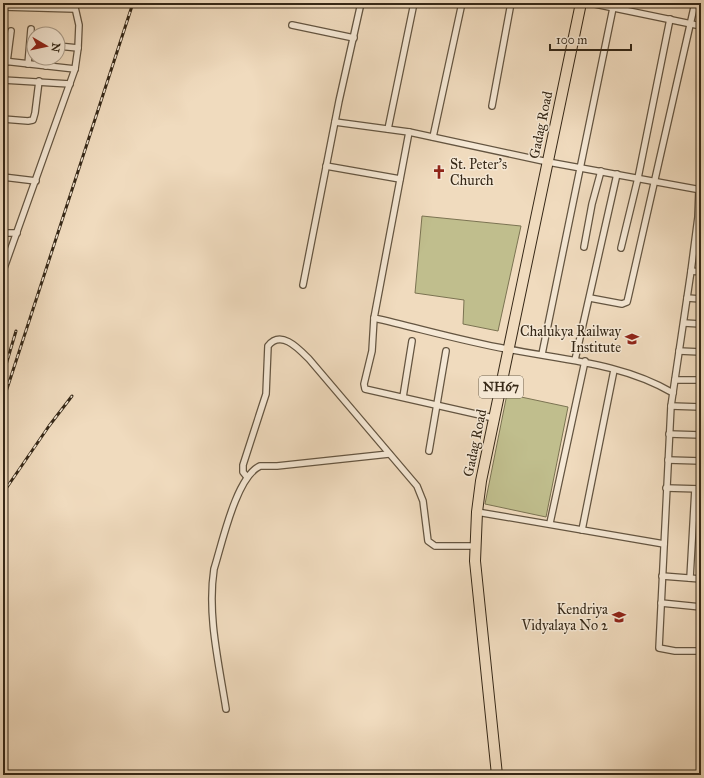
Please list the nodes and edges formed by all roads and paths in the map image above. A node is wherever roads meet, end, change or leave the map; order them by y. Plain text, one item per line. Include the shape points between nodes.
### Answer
1 (361, 3) edge
2 (414, 3) edge
3 (462, 3) edge
4 (511, 3) edge
5 (575, 3) edge
6 (581, 3) edge
7 (590, 3) edge
8 (695, 3) edge
9 (75, 6) edge
10 (3, 7) edge
11 (613, 8) junction
12 (670, 19) junction
13 (690, 23) junction
14 (292, 25) dead end
15 (701, 26) edge
16 (11, 31) dead end
17 (354, 38) junction
18 (66, 47) edge
19 (78, 48) junction
20 (5, 62) edge
21 (26, 64) edge
22 (46, 66) edge
23 (75, 69) junction
24 (3, 80) edge
25 (39, 81) junction
26 (70, 84) junction
27 (492, 106) dead end
28 (3, 119) edge
29 (335, 122) junction
30 (388, 129) junction
31 (409, 132) junction
32 (433, 137) junction
33 (545, 161) junction
34 (326, 166) junction
35 (580, 167) junction
36 (601, 171) junction
37 (617, 174) junction
38 (3, 177) edge
39 (638, 178) junction
40 (400, 179) junction
41 (36, 181) junction
42 (656, 181) junction
43 (700, 190) edge
44 (699, 218) edge
45 (3, 233) edge
46 (17, 233) junction
47 (694, 246) junction
48 (701, 246) edge
49 (584, 247) dead end
50 (621, 248) dead end
51 (3, 271) edge
52 (691, 272) junction
53 (701, 272) edge
54 (302, 285) dead end
55 (590, 298) junction
56 (687, 298) junction
57 (701, 299) edge
58 (374, 318) junction
59 (684, 323) junction
60 (701, 324) edge
61 (412, 341) dead end
62 (506, 349) junction
63 (446, 351) dead end
64 (679, 351) junction
65 (701, 352) edge
66 (542, 354) junction
67 (575, 360) junction
68 (585, 361) junction
69 (614, 370) junction
70 (675, 380) junction
71 (701, 380) edge
72 (673, 393) junction
73 (403, 398) junction
74 (437, 405) junction
75 (671, 406) junction
76 (701, 407) edge
77 (490, 417) junction
78 (669, 434) junction
79 (701, 435) edge
80 (429, 451) dead end
81 (389, 454) junction
82 (668, 460) junction
83 (701, 461) edge
84 (247, 477) junction
85 (666, 488) junction
86 (698, 489) edge
87 (477, 512) junction
88 (550, 523) junction
89 (582, 530) junction
90 (664, 544) junction
91 (470, 546) junction
92 (662, 576) junction
93 (690, 578) junction
94 (701, 579) edge
95 (661, 603) junction
96 (701, 607) edge
97 (701, 651) edge
98 (226, 709) dead end
99 (492, 775) edge
100 (497, 775) edge

1 - 17 street
2 - 30 street
3 - 32 street
4 - 27 street
5 - 33 highway, Gadag Road / NH67
6 - 33 highway, Gadag Road / NH67
7 - 11 street
8 - 13 street
9 - 10 street
9 - 19 street via 79,25
11 - 12 street
11 - 35 street
12 - 13 street
12 - 39 street
13 - 15 street
13 - 42 street
14 - 17 street
16 - 20 street
17 - 29 street
18 - 19 street
19 - 23 street
20 - 21 street
22 - 23 street
23 - 26 street
24 - 25 street
25 - 26 street
25 - 28 street via 33,120
26 - 41 street
29 - 30 street
29 - 34 street
30 - 31 street
31 - 32 street
31 - 40 street
32 - 33 street
33 - 35 street
33 - 62 highway, Gadag Road / NH67
34 - 40 street
34 - 54 street
35 - 36 street
35 - 66 street
36 - 37 street
36 - 49 street
37 - 39 street
37 - 55 street
38 - 41 street
39 - 42 street
39 - 50 street
40 - 58 street
41 - 46 street
42 - 43 street
42 - 55 street via 627,302 618,304
43 - 44 street
44 - 47 street
45 - 46 street
46 - 51 street
47 - 48 street
47 - 52 street
52 - 53 street
52 - 56 street
55 - 67 street
56 - 57 street
56 - 59 street
58 - 62 street
58 - 73 street via 372,351 364,387 369,391
59 - 60 street
59 - 64 street
61 - 73 street
62 - 66 street
62 - 77 highway, Gadag Road / NH67
62 - 87 highway, Gadag Road / NH67
63 - 74 street
64 - 65 street
64 - 70 street
66 - 67 street
67 - 68 street
68 - 69 street
68 - 88 street
69 - 72 street via 654,382
69 - 89 street
70 - 71 street
70 - 72 street
72 - 75 street
73 - 74 street
74 - 77 street
74 - 80 street
75 - 76 street
75 - 78 street
77 - 91 highway, Gadag Road / NH67 via 471,511
78 - 79 street
78 - 82 street
81 - 84 street via 260,466
81 - 84 street via 309,359 292,343 280,340 270,343 266,351 266,394 243,466 243,472
81 - 91 street via 418,486 428,541 435,546
82 - 83 street
82 - 85 street
84 - 98 street via 234,501 212,580 214,630
85 - 86 street
85 - 90 street
86 - 93 street
87 - 88 street
87 - 100 highway, Gadag Road / NH67 via 476,569
88 - 89 street
89 - 90 street
90 - 92 street
91 - 99 highway, Gadag Road / NH67 via 470,570
92 - 93 street
92 - 95 street
93 - 94 street
95 - 96 street
95 - 97 street via 659,648

